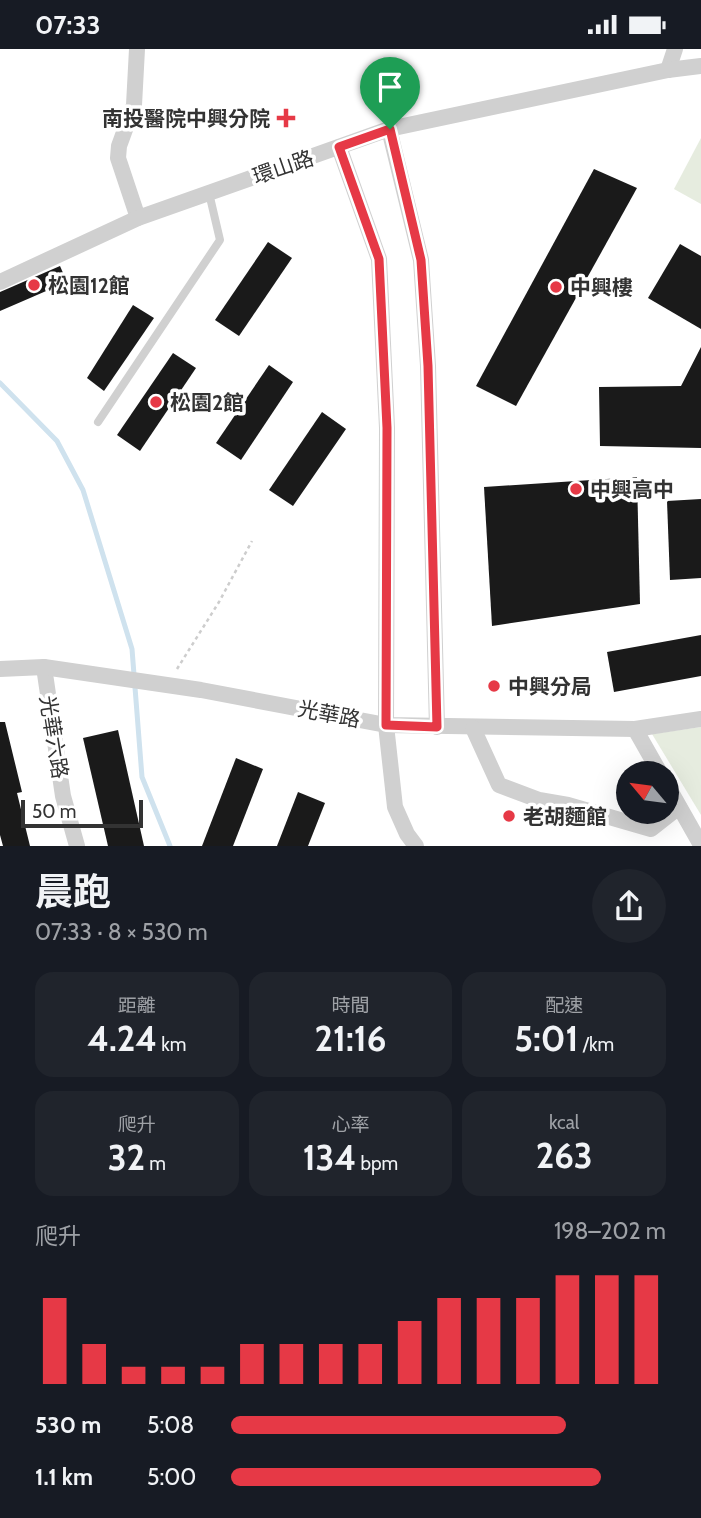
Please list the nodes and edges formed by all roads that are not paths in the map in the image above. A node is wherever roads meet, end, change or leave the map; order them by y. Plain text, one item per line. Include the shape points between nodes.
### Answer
1 (136, 49) edge
2 (675, 49) edge
3 (701, 65) edge
4 (668, 70) junction
5 (390, 129) junction
6 (339, 147) junction
7 (209, 193) junction
8 (138, 218) junction
9 (0, 282) edge
10 (98, 422) dead end
11 (44, 667) junction
12 (0, 669) edge
13 (701, 719) edge
14 (386, 725) junction
15 (437, 727) junction
16 (473, 728) junction
17 (635, 729) junction
18 (653, 761) edge
19 (679, 807) edge
20 (616, 819) edge
21 (634, 824) edge
22 (657, 824) edge
23 (701, 845) edge
24 (77, 846) edge
25 (416, 846) edge

1 - 8 street via 134,105 118,158
2 - 4 street
3 - 4 street, 環山路
4 - 5 street, 環山路
5 - 6 street, 環山路
5 - 15 street via 421,260
6 - 7 street, 環山路
6 - 14 street via 379,259 387,428
7 - 8 street, 環山路
7 - 10 lane via 220,240
8 - 9 street, 環山路
11 - 12 street, 光華路
11 - 14 street, 光華路
11 - 24 street, 光華六路 via 63,796
13 - 17 street, 光華路
14 - 15 street, 光華路
14 - 25 street via 396,807
15 - 16 street, 光華路
16 - 17 street, 光華路
16 - 20 street via 499,785
17 - 18 street
19 - 23 street
21 - 22 street via 651,829

